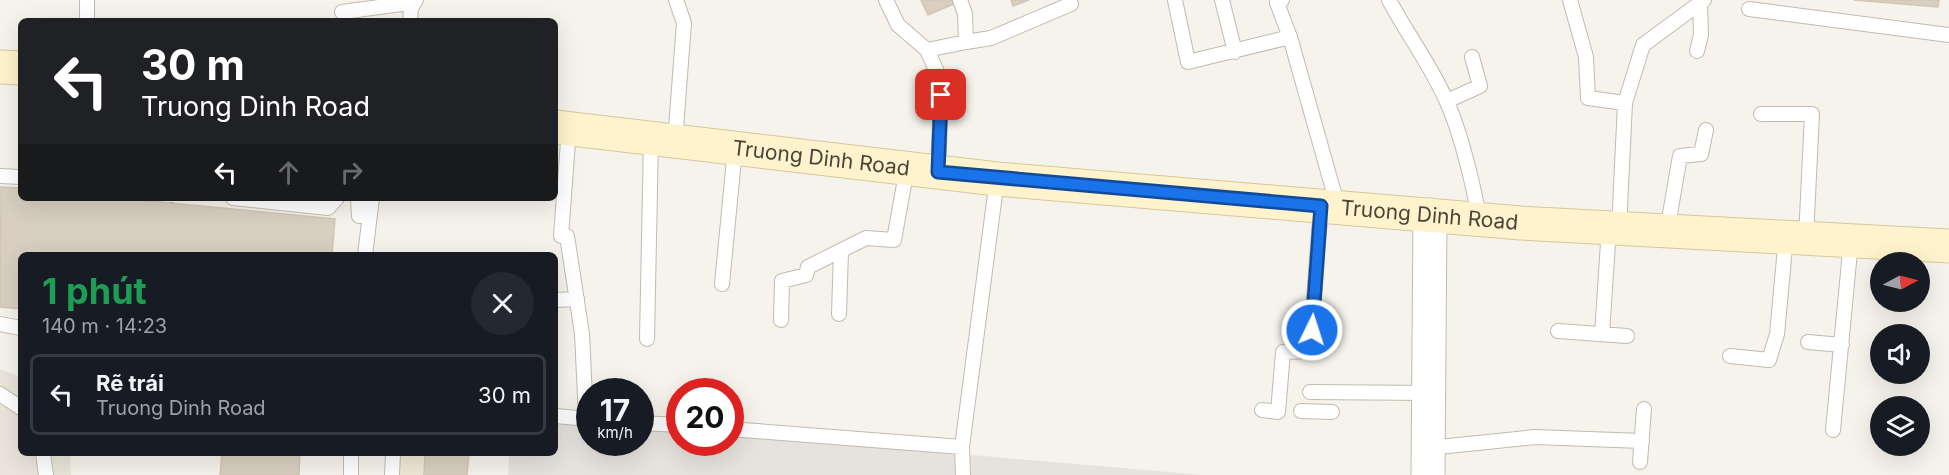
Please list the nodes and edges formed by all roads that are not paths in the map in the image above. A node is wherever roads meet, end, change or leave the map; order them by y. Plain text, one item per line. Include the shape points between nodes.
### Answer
1 (87, 0) edge
2 (408, 0) edge
3 (416, 0) edge
4 (676, 0) edge
5 (886, 0) edge
6 (960, 0) edge
7 (1069, 0) edge
8 (1175, 0) edge
9 (1222, 0) edge
10 (1282, 0) edge
11 (1570, 0) edge
12 (1702, 1) edge
13 (1395, 3) edge
14 (1749, 9) dead end
15 (342, 11) edge
16 (87, 18) edge
17 (410, 18) edge
18 (1949, 35) edge
19 (1290, 37) junction
20 (966, 42) junction
21 (927, 50) junction
22 (1696, 51) dead end
23 (1235, 52) junction
24 (1472, 57) dead end
25 (0, 67) edge
26 (18, 68) edge
27 (1447, 101) junction
28 (1625, 103) junction
29 (1761, 114) dead end
30 (562, 128) edge
31 (1706, 130) dead end
32 (663, 140) junction
33 (735, 149) junction
34 (922, 170) junction
35 (0, 176) edge
36 (18, 177) edge
37 (997, 179) junction
38 (262, 201) edge
39 (336, 201) edge
40 (339, 201) edge
41 (358, 201) edge
42 (372, 201) edge
43 (1330, 206) junction
44 (340, 212) dead end
45 (1430, 215) junction
46 (359, 216) dead end
47 (1479, 219) junction
48 (1614, 228) junction
49 (1667, 231) junction
50 (1796, 238) junction
51 (1851, 241) junction
52 (1949, 246) edge
53 (841, 251) junction
54 (365, 252) edge
55 (722, 284) dead end
56 (576, 299) junction
57 (558, 300) edge
58 (839, 314) dead end
59 (781, 320) dead end
60 (0, 324) edge
61 (18, 327) edge
62 (1557, 331) dead end
63 (1602, 334) junction
64 (1627, 336) dead end
65 (647, 339) dead end
66 (1809, 342) dead end
67 (1842, 345) junction
68 (1730, 356) dead end
69 (585, 378) edge
70 (1429, 393) junction
71 (0, 394) edge
72 (18, 406) edge
73 (1644, 409) dead end
74 (1262, 410) dead end
75 (1300, 411) dead end
76 (558, 416) edge
77 (576, 418) edge
78 (744, 430) edge
79 (1833, 430) dead end
80 (1642, 441) junction
81 (962, 447) junction
82 (43, 456) edge
83 (351, 456) edge
84 (393, 456) edge
85 (1428, 462) edge
86 (1641, 462) dead end
87 (46, 475) edge
88 (351, 475) edge
89 (392, 475) edge
90 (963, 475) edge

1 - 16 lane
2 - 15 lane via 409,3
3 - 17 lane
4 - 32 lane via 684,23
5 - 21 lane via 898,25
6 - 20 lane
7 - 20 lane via 1071,4 991,38
8 - 23 lane via 1188,62
9 - 23 lane
10 - 19 lane via 1277,3
11 - 28 lane via 1586,57 1587,98
12 - 22 lane via 1701,35
12 - 28 lane via 1643,45
13 - 27 lane
14 - 18 lane
19 - 23 lane
19 - 43 lane
20 - 21 lane
21 - 34 lane via 937,72 941,95
24 - 27 lane via 1480,86
25 - 26 main road
27 - 47 lane
28 - 48 lane
29 - 50 lane via 1812,114
30 - 32 main road, Truong Dinh Road
30 - 56 lane via 561,236 567,236
31 - 49 lane via 1701,154 1680,156
32 - 33 main road, Truong Dinh Road
32 - 65 lane
33 - 34 main road, Truong Dinh Road
33 - 55 lane
34 - 37 main road, Truong Dinh Road
34 - 53 lane via 894,240 867,238
35 - 36 lane
37 - 43 main road, Truong Dinh Road
37 - 81 lane
38 - 39 lane via 328,208
40 - 44 lane
41 - 46 lane
42 - 54 lane
43 - 45 main road, Truong Dinh Road
43 - 74 lane via 1310,351 1283,352 1278,412
45 - 47 main road, Truong Dinh Road
45 - 70 street
47 - 48 main road, Truong Dinh Road
48 - 49 main road, Truong Dinh Road
48 - 63 lane
49 - 50 main road, Truong Dinh Road
50 - 51 main road, Truong Dinh Road
50 - 68 lane via 1769,360
51 - 52 main road, Truong Dinh Road
51 - 67 lane
53 - 58 lane
53 - 59 lane via 808,267 806,275 782,281
56 - 57 lane
56 - 69 lane
60 - 61 lane
62 - 63 lane
63 - 64 lane
66 - 67 lane
67 - 79 lane
70 - 75 lane via 1314,392 1325,412
70 - 85 street
71 - 72 lane
73 - 80 lane
76 - 77 lane
78 - 81 lane
80 - 85 lane via 1535,437
80 - 86 lane
81 - 90 lane
82 - 87 lane
83 - 88 lane
84 - 89 lane

